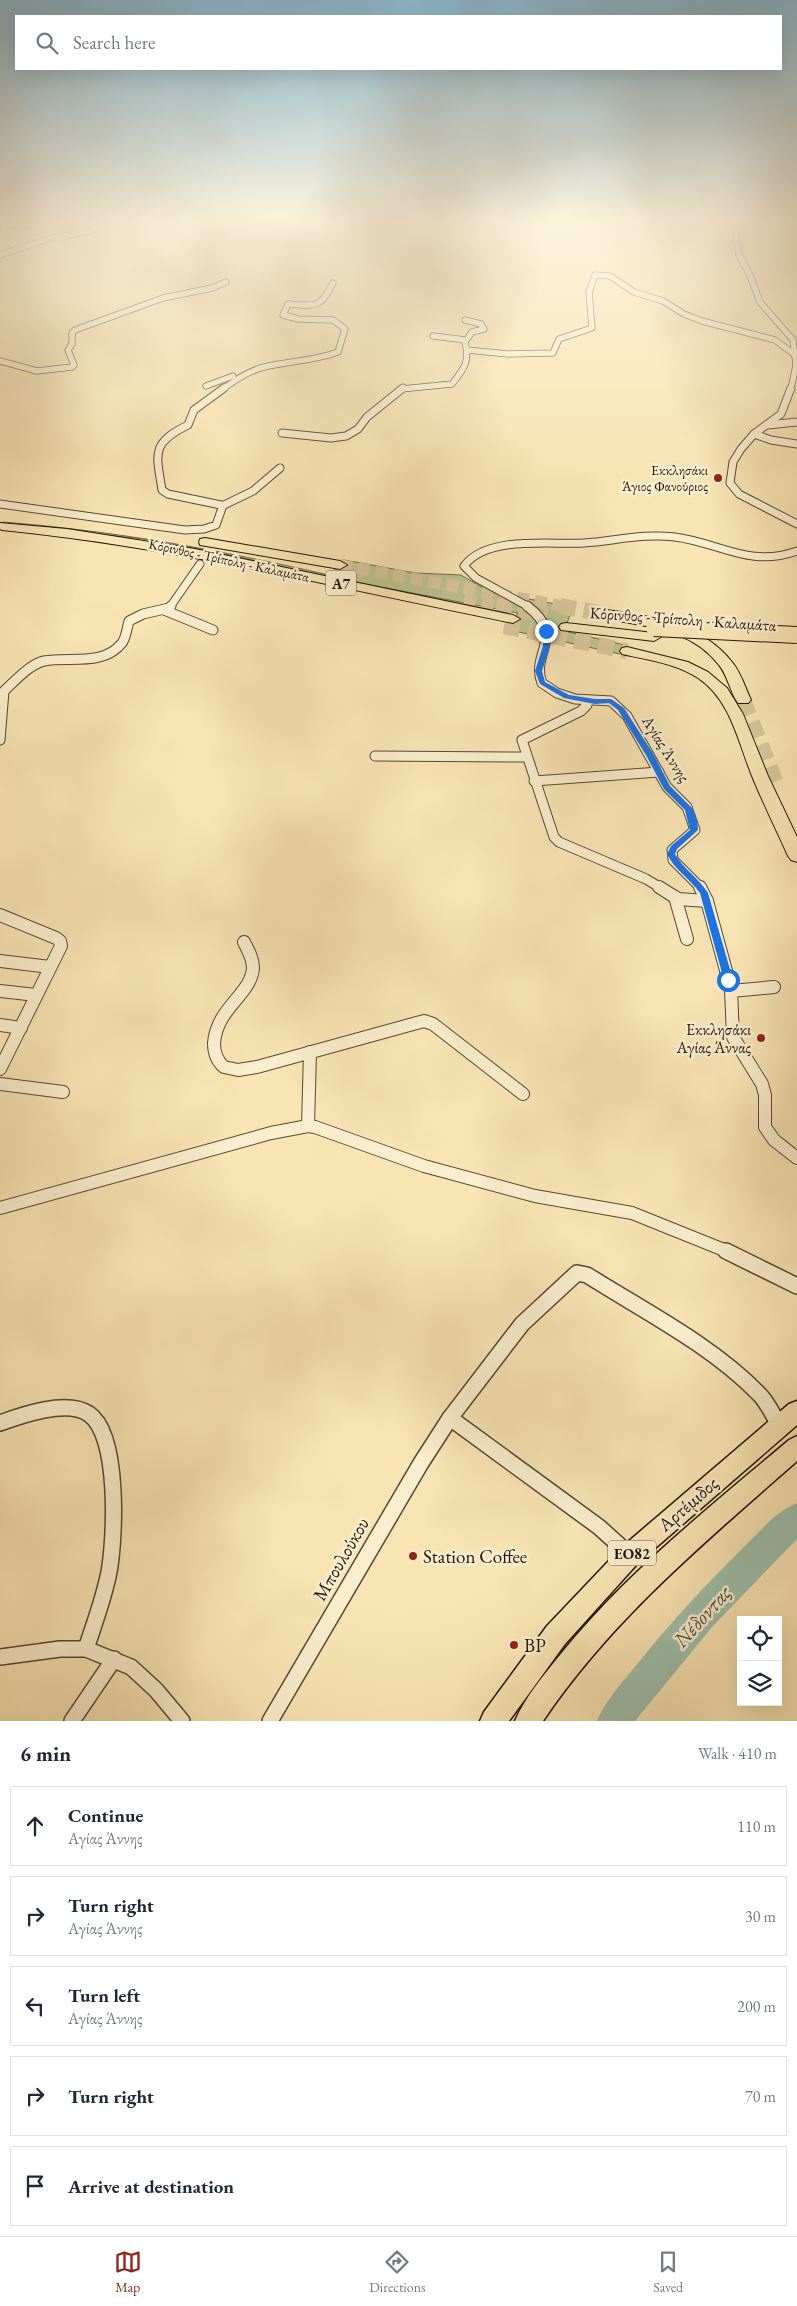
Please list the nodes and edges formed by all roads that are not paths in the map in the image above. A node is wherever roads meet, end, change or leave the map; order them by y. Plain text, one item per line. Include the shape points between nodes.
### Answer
1 (157, 300) edge
2 (321, 300) edge
3 (589, 300) edge
4 (661, 300) edge
5 (761, 300) edge
6 (465, 320) dead end
7 (432, 336) dead end
8 (466, 340) junction
9 (467, 350) junction
10 (794, 354) junction
11 (0, 361) edge
12 (253, 370) junction
13 (206, 386) dead end
14 (797, 422) edge
15 (768, 425) junction
16 (282, 433) dead end
17 (754, 434) junction
18 (797, 444) edge
19 (280, 468) dead end
20 (0, 504) edge
21 (222, 506) junction
22 (1, 522) edge
23 (797, 524) edge
24 (797, 551) edge
25 (200, 564) dead end
26 (336, 568) tunnel mouth
27 (164, 610) junction
28 (599, 613) tunnel mouth
29 (508, 622) tunnel mouth
30 (568, 623) tunnel mouth
31 (213, 630) dead end
32 (654, 633) junction
33 (797, 634) edge
34 (797, 644) edge
35 (627, 651) tunnel mouth
36 (2, 690) edge
37 (743, 700) tunnel mouth
38 (587, 701) junction
39 (0, 740) edge
40 (375, 756) dead end
41 (526, 757) junction
42 (659, 772) junction
43 (534, 781) junction
44 (776, 783) tunnel mouth
45 (797, 850) edge
46 (797, 856) edge
47 (675, 898) junction
48 (707, 900) junction
49 (0, 915) edge
50 (687, 939) dead end
51 (244, 942) dead end
52 (0, 961) edge
53 (50, 967) junction
54 (774, 987) dead end
55 (0, 991) edge
56 (731, 991) junction
57 (36, 995) junction
58 (0, 1025) edge
59 (20, 1028) junction
60 (310, 1052) junction
61 (1, 1066) edge
62 (0, 1084) edge
63 (63, 1092) dead end
64 (523, 1094) dead end
65 (308, 1126) junction
66 (797, 1158) edge
67 (0, 1208) edge
68 (797, 1286) edge
69 (450, 1418) junction
70 (788, 1418) edge
71 (0, 1423) edge
72 (797, 1447) edge
73 (630, 1555) junction
74 (86, 1649) junction
75 (0, 1657) edge
76 (114, 1660) junction
77 (72, 1721) edge
78 (182, 1721) edge
79 (270, 1721) edge
80 (493, 1721) edge
81 (528, 1721) edge

1 - 11 street via 75,330 68,350 72,367 37,371
2 - 12 street via 309,306 288,304 283,315 338,322 345,329 338,352
3 - 9 street via 592,328 560,339 553,352 508,354
4 - 10 street via 684,314 715,325 775,340
5 - 10 street via 793,340
6 - 8 street via 484,327 472,332
7 - 8 street
8 - 9 street
9 - 16 street via 466,366 454,382 403,388 346,436 331,438
10 - 15 street via 796,365 782,414
12 - 13 street via 242,371
12 - 21 street via 195,409 189,424 168,434 158,448 163,492
14 - 15 street
15 - 17 street
17 - 18 street
17 - 23 street via 733,462 731,486 739,494
19 - 21 street via 234,503
20 - 21 street via 192,530 216,525
22 - 26 highway, Κόρινθος - Τρίπολη - Καλαμάτα / Α7 via 64,524 147,534
22 - 29 highway, Κόρινθος - Τρίπολη - Καλαμάτα / Α7 via 170,547
24 - 38 street, Αγίας Άννης via 778,558 758,559 694,540 658,536 511,545 466,562 464,566 469,575 510,595 538,616 548,638 538,675 545,685 567,697
25 - 27 street via 173,604
27 - 31 street
27 - 36 street via 134,617 129,621 123,642 114,650 88,660 43,661
28 - 37 highway via 656,624 694,636 724,660
30 - 32 highway, Κόρινθος - Τρίπολη - Καλαμάτα
32 - 33 highway, Κόρινθος - Τρίπολη - Καλαμάτα, bridge
32 - 34 highway, Κόρινθος - Τρίπολη - Καλαμάτα
35 - 46 highway via 679,663 697,672 724,694
36 - 39 street
38 - 41 street via 587,706 581,711 523,739
38 - 42 street, Αγίας Άννης via 611,701 623,710
40 - 41 street
41 - 43 street
42 - 43 street
42 - 48 street, Αγίας Άννης via 667,787 687,806 695,827 692,834 672,850 672,857 702,888
43 - 47 street via 557,841 646,879
44 - 45 highway
47 - 48 street
47 - 50 street
48 - 56 street, Αγίας Άννης
49 - 53 street via 60,941 61,946
51 - 60 street via 252,958 253,971 217,1024 214,1047 218,1062 228,1068 242,1070
52 - 53 street
53 - 57 street
54 - 56 street
55 - 57 street
56 - 66 street, Αγίας Άννης via 732,1037 762,1084 765,1128 774,1140
57 - 59 street
58 - 59 street
59 - 61 street
60 - 64 street via 419,1021 429,1022
60 - 65 street
62 - 63 street
65 - 67 street via 264,1135
65 - 68 street via 424,1166 535,1196 632,1213 715,1245
69 - 70 street, Μπουλούκου via 522,1324 572,1276 582,1273 703,1348
69 - 73 street via 599,1527
69 - 79 street, Μπουλούκου
70 - 73 main road, Αρτέμιδος / ΕΟ82
71 - 74 street via 48,1410 72,1408 90,1414 104,1436 110,1452 112,1552
72 - 81 main road, Αρτέμιδος / ΕΟ82 via 637,1588 564,1670
73 - 80 main road, Αρτέμιδος / ΕΟ82 via 556,1635
74 - 75 street
74 - 76 street
76 - 77 street
76 - 78 street via 131,1667

